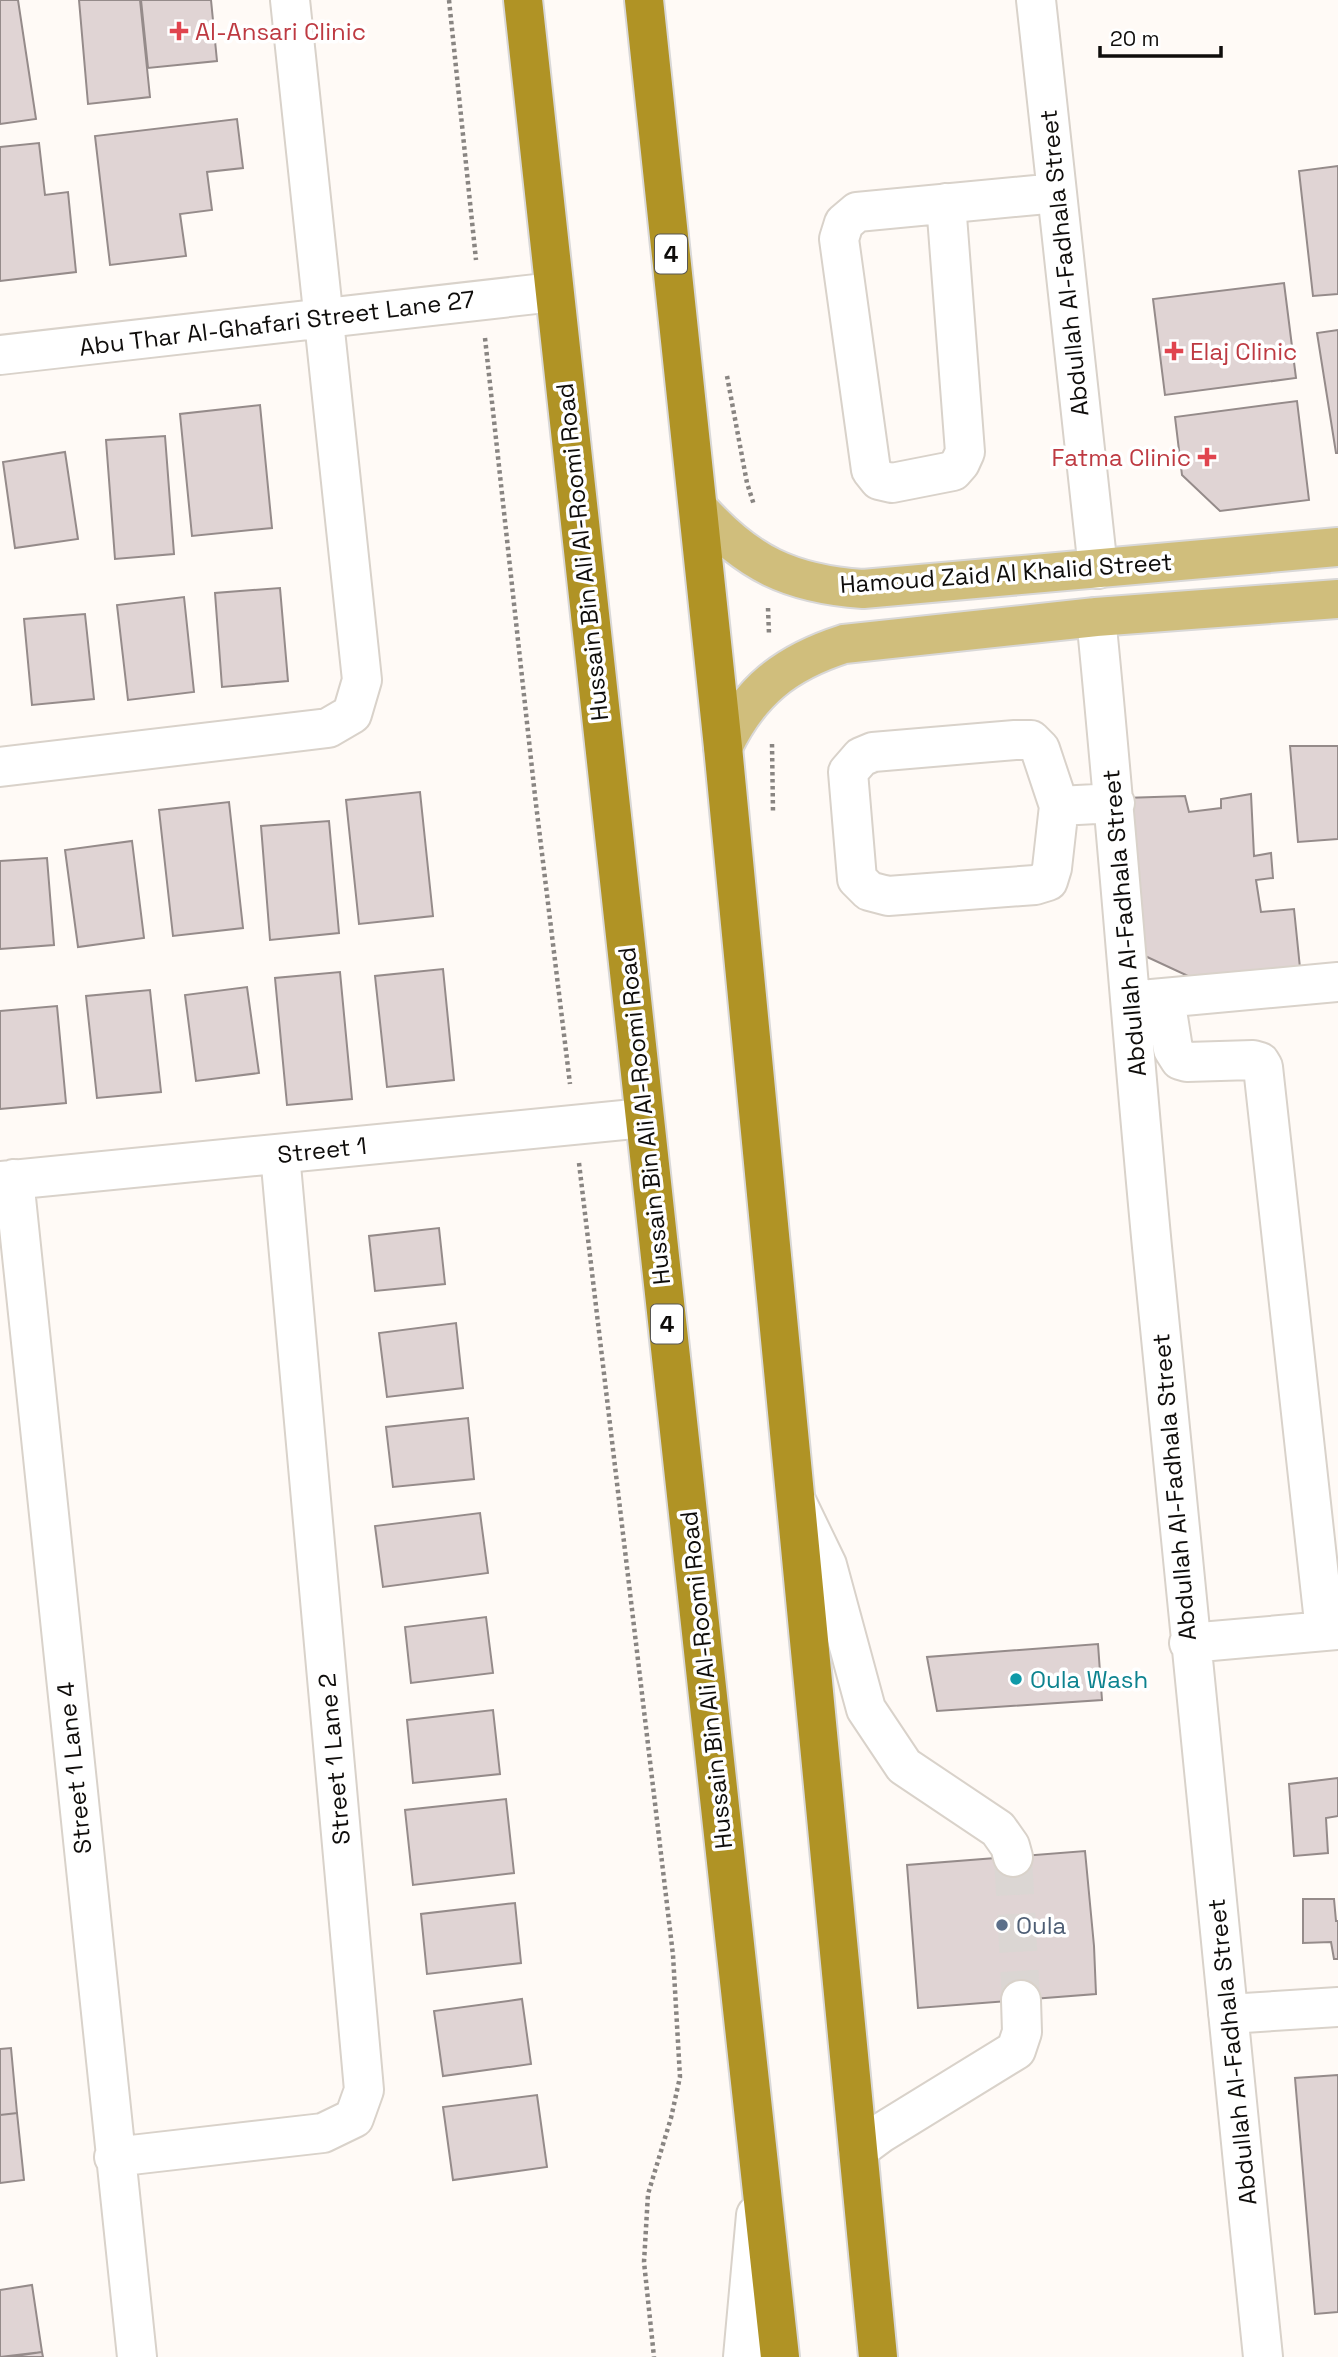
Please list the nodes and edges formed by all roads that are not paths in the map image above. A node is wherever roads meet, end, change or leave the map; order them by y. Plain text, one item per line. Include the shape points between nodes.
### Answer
1 (290, 0) edge
2 (523, 0) edge
3 (644, 0) edge
4 (1036, 0) edge
5 (1057, 193) junction
6 (946, 203) junction
7 (554, 292) junction
8 (324, 318) junction
9 (0, 355) edge
10 (698, 509) junction
11 (1338, 547) edge
12 (1098, 569) junction
13 (1338, 599) edge
14 (1096, 617) junction
15 (723, 747) junction
16 (0, 767) edge
17 (1115, 803) junction
18 (1059, 806) junction
19 (1338, 982) edge
20 (1147, 1000) junction
21 (644, 1118) junction
22 (280, 1154) junction
23 (7, 1180) edge
24 (795, 1498) junction
25 (1331, 1631) edge
26 (1189, 1643) junction
27 (1013, 1857) tunnel mouth
28 (1021, 2000) tunnel mouth
29 (1338, 2007) edge
30 (1228, 2014) junction
31 (858, 2150) junction
32 (114, 2157) junction
33 (760, 2171) junction
34 (137, 2357) edge
35 (743, 2357) edge
36 (780, 2357) edge
37 (878, 2357) edge
38 (1263, 2357) edge

1 - 8 street
2 - 7 highway, Hussain Bin Ali Al-Roomi Road / 4
3 - 10 highway, 4
4 - 5 street, Abdullah Al-Fadhala Street
5 - 6 street
5 - 12 street, Abdullah Al-Fadhala Street
6 - 6 street via 857,212 844,223 839,239 871,470 879,480 892,483 953,471 965,452
7 - 8 street, Abu Thar Al-Ghafari Street Lane 27
7 - 21 highway, Hussain Bin Ali Al-Roomi Road / 4
8 - 9 street, Abu Thar Al-Ghafari Street Lane 27
8 - 16 street via 362,680 352,714 328,728
10 - 12 main road, Hamoud Zaid Al Khalid Street via 741,549 766,565 830,586 874,588
10 - 15 highway, 4
11 - 12 main road, Hamoud Zaid Al Khalid Street
13 - 14 main road, Hamoud Zaid Al Khalid Street
14 - 15 main road, Hamoud Zaid Al Khalid Street via 871,640 818,652 771,680 735,722
14 - 17 street, Abdullah Al-Fadhala Street
15 - 24 highway, 4
17 - 18 street
17 - 20 street, Abdullah Al-Fadhala Street
18 - 18 street via 1048,881 888,897 869,891 857,880 848,772 861,757 873,752 1031,740 1040,749
19 - 20 street
20 - 25 street via 1180,1060 1253,1060 1263,1067
20 - 26 street, Abdullah Al-Fadhala Street
21 - 22 street, Street 1
21 - 33 highway, Hussain Bin Ali Al-Roomi Road / 4
22 - 23 street, Street 1
22 - 32 street, Street 1 Lane 2 via 364,2090 354,2118 323,2133
23 - 32 street, Street 1 Lane 4
24 - 27 street via 827,1564 866,1709 904,1766 998,1829
24 - 31 highway, 4
25 - 26 street
26 - 30 street, Abdullah Al-Fadhala Street
28 - 31 street via 1016,2050
29 - 30 street
30 - 38 street, Abdullah Al-Fadhala Street
31 - 37 highway, 4
32 - 34 street, Street 1 Lane 4
33 - 35 street
33 - 36 highway, Hussain Bin Ali Al-Roomi Road / 4

